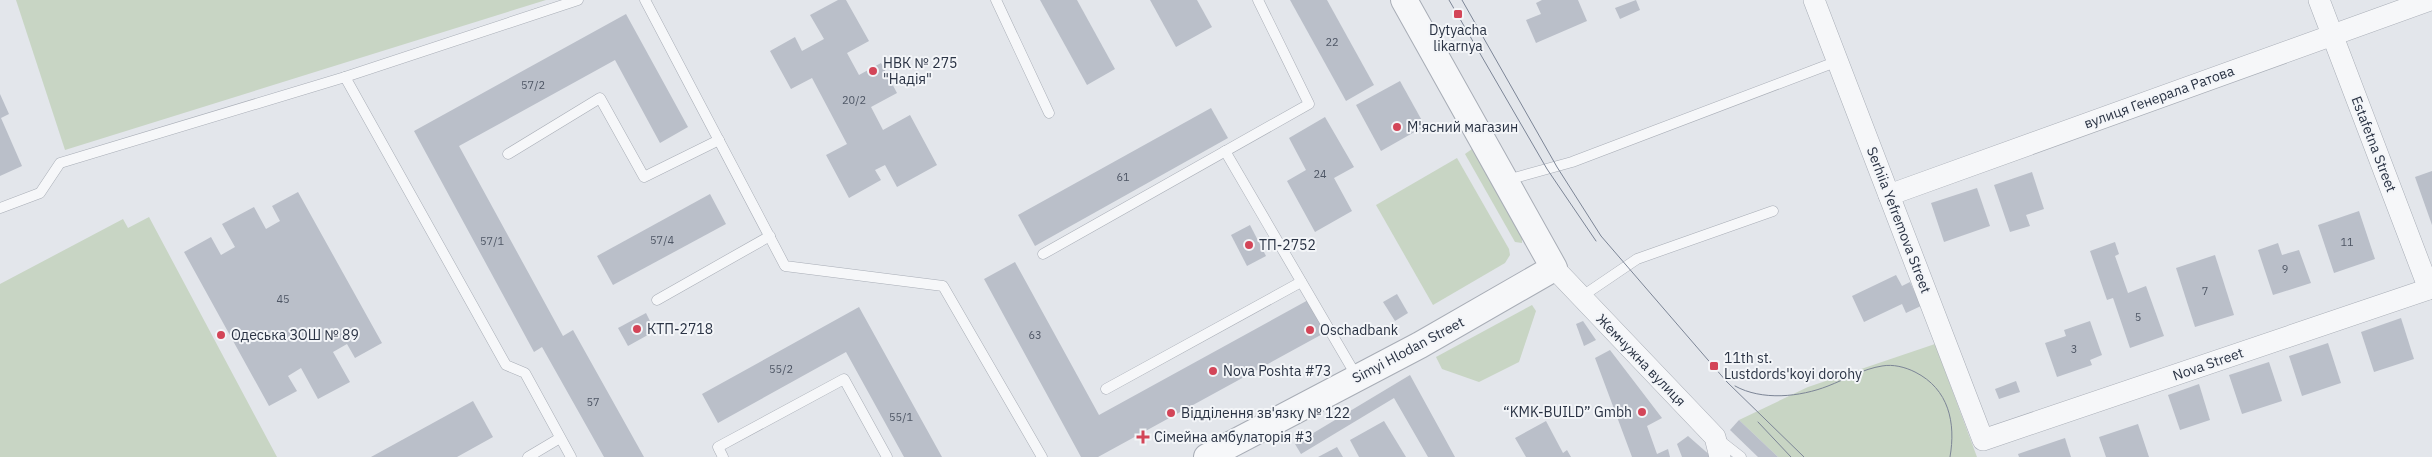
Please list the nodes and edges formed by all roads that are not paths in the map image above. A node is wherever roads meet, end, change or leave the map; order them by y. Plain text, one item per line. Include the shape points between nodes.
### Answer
1 (578, 0) edge
2 (645, 0) edge
3 (996, 0) edge
4 (1258, 0) edge
5 (1404, 0) edge
6 (1814, 0) edge
7 (2319, 0) edge
8 (2430, 0) edge
9 (2333, 34) junction
10 (1838, 61) junction
11 (345, 77) junction
12 (1049, 113) dead end
13 (719, 140) junction
14 (1225, 151) junction
15 (508, 154) dead end
16 (1506, 180) junction
17 (1889, 195) junction
18 (0, 208) edge
19 (1773, 212) dead end
20 (770, 236) junction
21 (1042, 254) dead end
22 (1554, 268) junction
23 (1301, 282) junction
24 (2430, 288) edge
25 (1581, 297) junction
26 (657, 300) dead end
27 (1357, 378) junction
28 (1106, 389) dead end
29 (560, 438) junction
30 (1983, 440) joint
31 (1718, 447) edge
32 (528, 457) edge
33 (571, 457) edge
34 (723, 457) edge
35 (887, 457) edge
36 (1042, 457) edge
37 (1207, 457) edge
38 (1741, 457) edge

1 - 11 lane
2 - 13 lane
3 - 12 lane
4 - 14 lane via 1309,104
5 - 16 street
6 - 10 street, Serhiia Yefremova Street
7 - 9 street, Estafetna Street
8 - 9 street, вулиця Генерала Ратова
9 - 17 street, вулиця Генерала Ратова
9 - 24 street, Estafetna Street
10 - 16 lane via 1572,162
10 - 17 street, Serhiia Yefremova Street
11 - 18 lane via 60,163 40,193
11 - 29 lane via 506,365 525,373
13 - 15 lane via 644,177 600,98
13 - 20 lane
14 - 21 lane
14 - 23 lane
16 - 22 street
17 - 30 street, Serhiia Yefremova Street
19 - 25 lane via 1637,260
20 - 26 lane
20 - 36 lane via 786,266 943,286
22 - 25 street, Жемчужна вулиця
22 - 27 street, Simyi Hlodan Street
23 - 27 lane
23 - 28 lane
24 - 30 street, Nova Street
25 - 31 street, Жемчужна вулиця
27 - 37 street, Simyi Hlodan Street
29 - 32 lane
29 - 33 lane
31 - 38 lane
34 - 35 lane via 718,447 844,379

